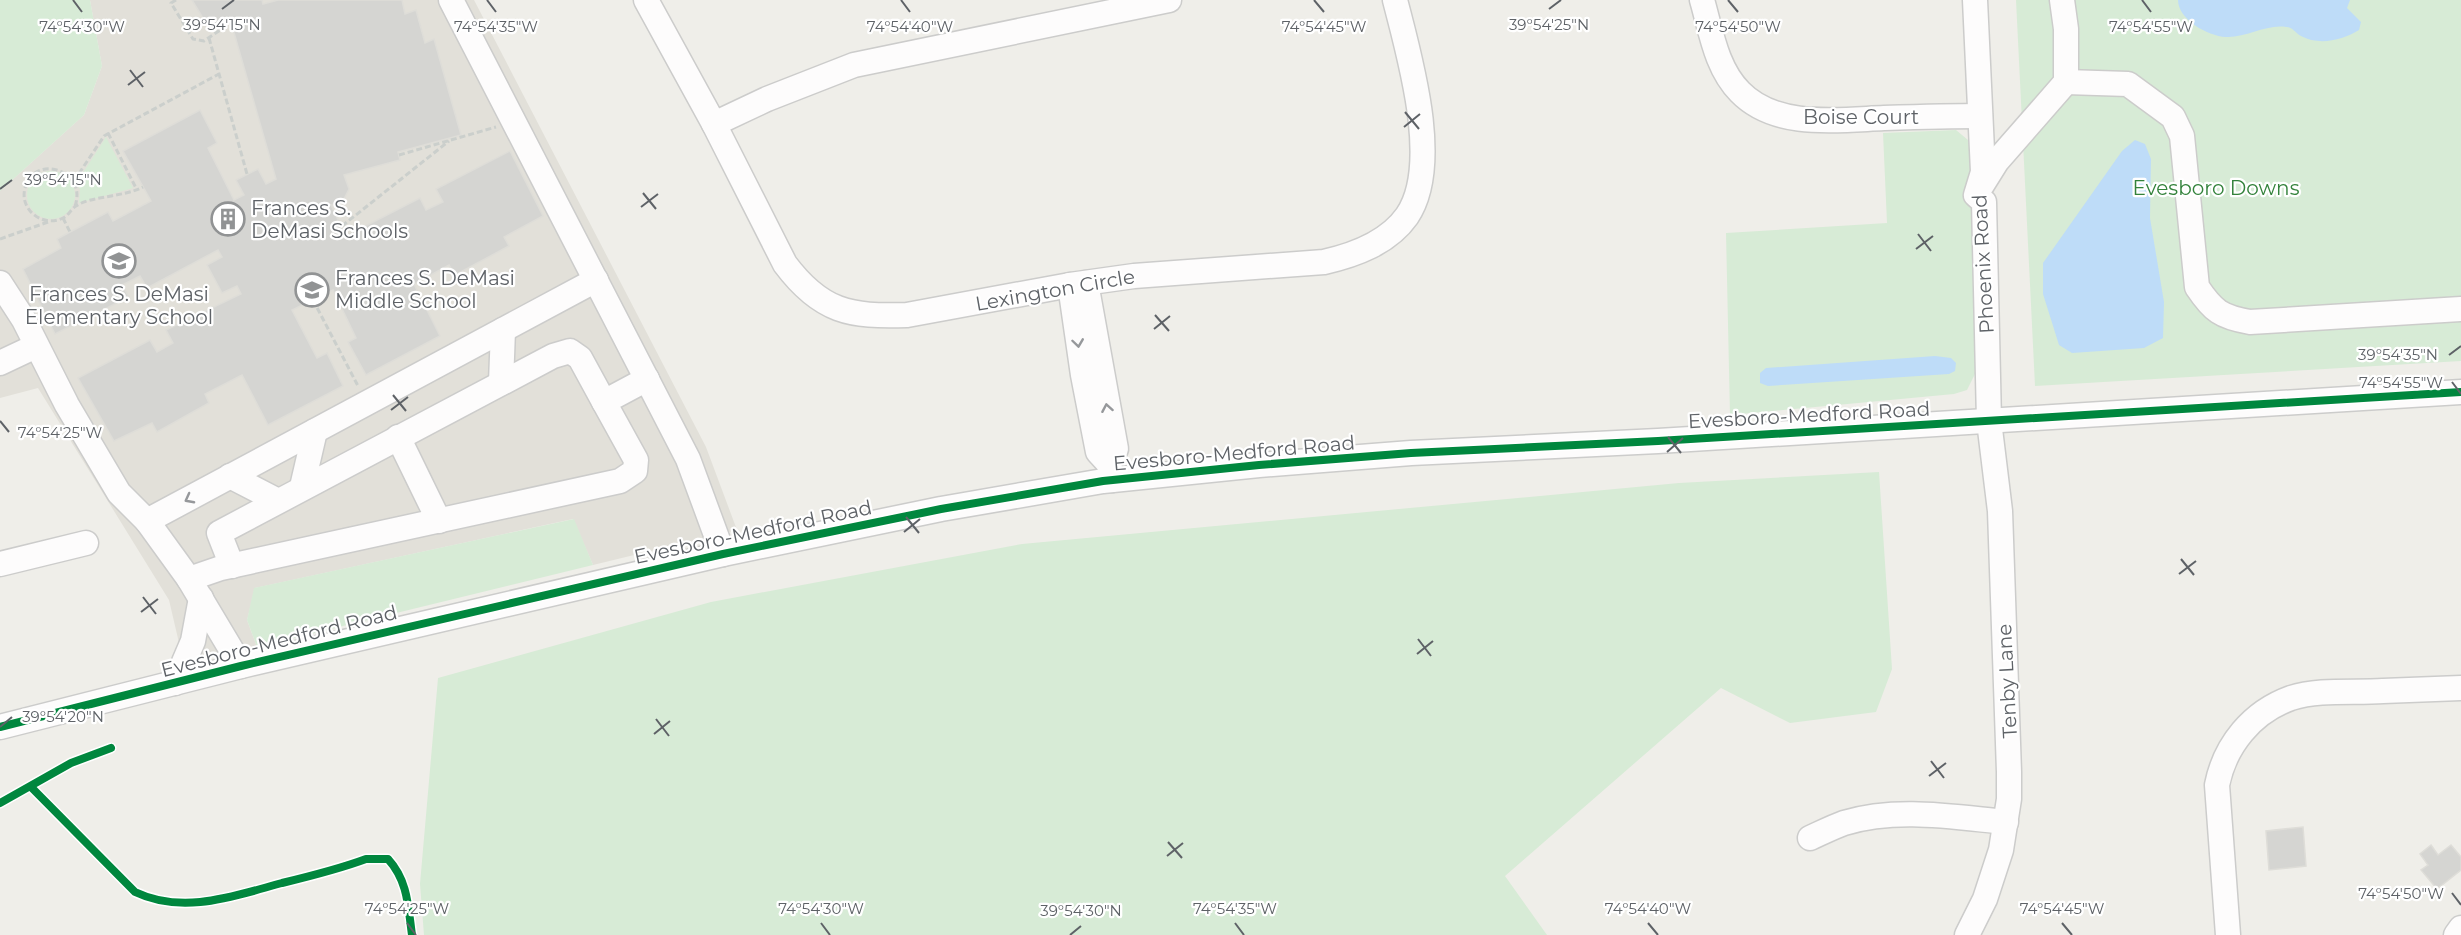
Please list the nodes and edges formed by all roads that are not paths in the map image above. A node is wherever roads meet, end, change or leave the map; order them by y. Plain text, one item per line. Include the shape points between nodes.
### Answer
1 (451, 0) edge
2 (646, 0) edge
3 (1169, 0) edge
4 (1395, 0) edge
5 (1702, 0) edge
6 (1975, 0) edge
7 (2062, 0) edge
8 (1140, 3) edge
9 (2066, 82) junction
10 (1980, 117) junction
11 (714, 124) junction
12 (1977, 195) junction
13 (596, 280) junction
14 (0, 284) edge
15 (1078, 284) junction
16 (2461, 309) edge
17 (503, 330) junction
18 (36, 346) junction
19 (0, 363) edge
20 (647, 379) junction
21 (501, 383) junction
22 (2461, 392) edge
23 (604, 402) junction
24 (1989, 421) junction
25 (315, 431) junction
26 (398, 437) junction
27 (1110, 472) junction
28 (230, 476) junction
29 (302, 487) junction
30 (278, 501) junction
31 (439, 520) junction
32 (147, 522) junction
33 (86, 543) dead end
34 (723, 554) junction
35 (0, 564) edge
36 (232, 566) junction
37 (195, 589) junction
38 (241, 666) junction
39 (175, 682) junction
40 (2461, 688) edge
41 (0, 727) edge
42 (2006, 822) junction
43 (1810, 837) dead end
44 (2461, 928) edge
45 (1967, 935) edge
46 (2228, 935) edge
47 (2456, 935) edge

1 - 13 street
2 - 11 street, Lexington Circle
3 - 8 street
4 - 15 street, Lexington Circle via 1412,76 1422,151 1417,196 1407,216 1391,232 1351,256 1324,262
5 - 10 street, Boise Court via 1727,75 1739,92 1756,105 1776,113 1819,120
6 - 10 street, Phoenix Road
7 - 9 street
8 - 11 street via 854,65
9 - 12 street via 1997,161
9 - 16 street via 2128,84 2173,117 2182,136 2197,287 2209,306 2227,318 2250,322
10 - 12 street, Phoenix Road via 1983,172
11 - 15 street, Lexington Circle via 784,264 799,284 838,310 860,315 907,315
12 - 24 street, Phoenix Road via 1984,202
13 - 17 street
13 - 20 street
14 - 18 street
15 - 27 street via 1083,375 1098,452
17 - 21 street
17 - 25 street
18 - 19 street
18 - 32 street via 119,492
20 - 23 street
20 - 34 street via 688,459
21 - 23 street via 570,351 580,358
21 - 26 street
22 - 24 street, Evesboro-Medford Road
23 - 31 street via 636,460 635,471 620,481
24 - 27 street, Evesboro-Medford Road
24 - 42 street, Tenby Lane via 1999,490 2009,720
25 - 28 street
25 - 29 street
26 - 29 street
26 - 31 street
27 - 34 street, Evesboro-Medford Road
28 - 30 street
28 -> 32 street
29 - 30 street
30 - 36 street via 219,533
31 - 36 street
32 - 37 street
33 - 35 street
34 - 38 street, Evesboro-Medford Road
36 - 37 street
37 - 38 street
37 - 39 street via 193,641
38 - 39 street, Evesboro-Medford Road
39 - 41 street, Evesboro-Medford Road
40 - 46 street via 2293,698 2273,707 2241,733 2221,766 2217,785
42 - 43 street via 1943,815 1885,815 1845,823
42 - 45 street, Tenby Lane via 1994,875
44 - 47 street

